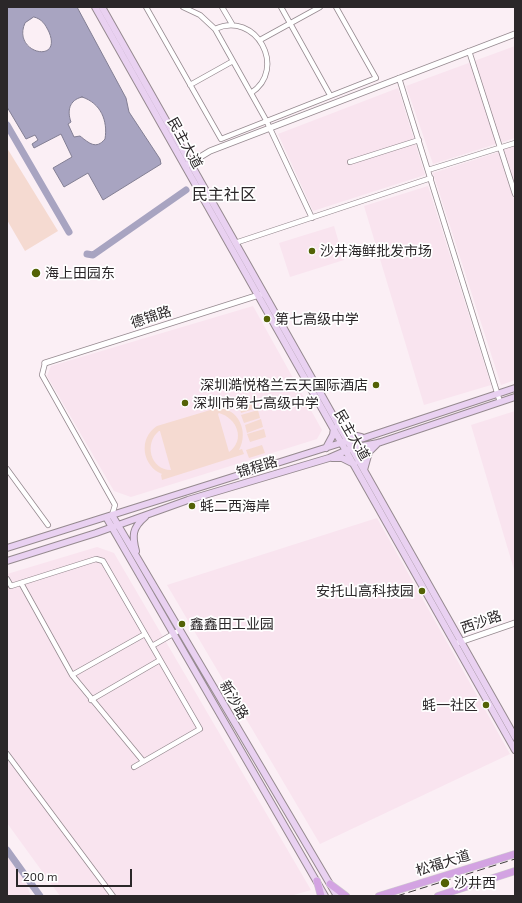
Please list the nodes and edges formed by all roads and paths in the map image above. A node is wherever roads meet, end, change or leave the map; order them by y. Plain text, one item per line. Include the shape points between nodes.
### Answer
1 (95, 7) edge
2 (102, 7) edge
3 (146, 7) edge
4 (184, 7) edge
5 (222, 7) edge
6 (281, 7) edge
7 (320, 7) edge
8 (336, 7) edge
9 (290, 23) junction
10 (232, 24) junction
11 (215, 30) junction
12 (515, 34) edge
13 (260, 40) junction
14 (469, 51) junction
15 (233, 61) junction
16 (399, 78) junction
17 (190, 85) junction
18 (251, 93) junction
19 (330, 95) junction
20 (266, 120) junction
21 (270, 128) junction
22 (419, 140) junction
23 (515, 143) edge
24 (501, 148) junction
25 (350, 162) dead end
26 (187, 165) junction
27 (428, 170) junction
28 (431, 178) junction
29 (515, 194) edge
30 (312, 218) junction
31 (235, 243) junction
32 (261, 294) junction
33 (45, 363) joint
34 (515, 388) edge
35 (498, 394) junction
36 (515, 397) edge
37 (500, 402) junction
38 (334, 428) junction
39 (341, 428) junction
40 (364, 438) junction
41 (345, 442) junction
42 (378, 443) junction
43 (326, 448) junction
44 (349, 449) junction
45 (328, 458) junction
46 (355, 465) junction
47 (7, 469) edge
48 (364, 470) junction
49 (109, 516) junction
50 (146, 516) junction
51 (48, 525) dead end
52 (118, 525) junction
53 (111, 527) junction
54 (96, 533) junction
55 (122, 545) junction
56 (7, 548) edge
57 (138, 559) junction
58 (7, 561) edge
59 (7, 579) edge
60 (21, 583) junction
61 (515, 623) edge
62 (180, 630) junction
63 (145, 634) junction
64 (173, 634) junction
65 (459, 642) junction
66 (152, 646) junction
67 (160, 660) junction
68 (72, 675) junction
69 (91, 700) junction
70 (515, 737) edge
71 (515, 750) edge
72 (7, 754) edge
73 (143, 761) junction
74 (134, 767) dead end
75 (515, 854) edge
76 (515, 871) edge
77 (317, 881) junction
78 (330, 884) junction
79 (113, 896) edge
80 (321, 896) edge
81 (325, 896) edge
82 (337, 896) edge
83 (346, 896) edge
84 (379, 896) edge
85 (438, 896) edge

1 - 26 main road, 民主大道
2 - 26 main road, 民主大道
3 - 17 street
4 - 11 street via 200,15
5 - 10 street
6 - 9 street
7 - 9 street
8 - 19 street via 376,78
9 - 13 street
9 - 19 street
10 - 11 street
10 - 13 street via 251,32
11 - 15 street
12 - 14 street
13 - 18 street via 266,53 266,70 263,80
14 - 16 street
14 - 24 street
15 - 17 street
15 - 18 street
16 - 21 street
16 - 22 street
17 - 20 street via 221,139
18 - 20 street
19 - 20 street
20 - 21 street
21 - 26 street via 210,151
21 - 30 street
22 - 25 street
22 - 27 street
23 - 24 street
24 - 27 street
24 - 29 street
26 - 31 main road, 民主大道
26 - 32 main road, 民主大道
27 - 28 street
28 - 30 street
28 - 35 street
30 - 31 street
31 - 32 main road, 民主大道
32 - 33 street, 德锦路
32 - 38 main road, 民主大道
32 - 39 main road, 民主大道
33 - 49 street via 42,375 115,504
34 - 35 main road, 锦程路
35 - 37 street
35 - 40 main road, 锦程路
36 - 37 main road, 锦程路
37 - 42 main road, 锦程路
38 - 41 main road, 民主大道
38 - 43 main road
39 - 40 main road via 352,435
39 - 41 main road, 民主大道
40 - 41 main road, 锦程路
41 - 43 main road, 锦程路
41 - 44 main road, 民主大道
42 - 44 main road, 锦程路
42 - 48 main road via 370,452
43 - 49 main road, 锦程路
44 - 45 main road, 锦程路
44 - 46 main road, 民主大道
44 - 48 main road, 民主大道
45 - 46 main road via 342,458
45 - 50 main road, 锦程路 via 188,500
46 - 65 main road, 民主大道
47 - 51 street
48 - 65 main road, 民主大道
49 - 52 main road, 新沙路
49 - 53 main road, 新沙路
49 - 56 main road, 锦程路
50 - 52 main road, 锦程路
50 - 57 main road via 134,528 133,538
52 - 53 main road, 锦程路
52 - 57 main road, 新沙路
53 - 54 main road, 锦程路
53 - 55 main road, 新沙路
54 - 55 main road via 112,536
54 - 58 main road, 锦程路
55 - 64 main road, 新沙路
57 - 62 main road, 新沙路
59 - 60 street via 11,586
60 - 63 street via 96,559 103,561
60 - 68 street
61 - 65 street, 西沙路
62 - 64 street
62 - 78 main road, 新沙路
63 - 66 street
63 - 68 street
64 - 66 street
64 - 77 main road, 新沙路
65 - 70 main road, 民主大道
65 - 71 main road, 民主大道
66 - 67 street
67 - 69 street
67 - 73 street via 200,729
68 - 69 street
69 - 73 street
72 - 79 street
73 - 74 street
75 - 84 main road, 松福大道
76 - 85 main road
77 - 80 main road
77 - 81 main road, 新沙路
78 - 82 main road, 新沙路
78 - 83 main road

